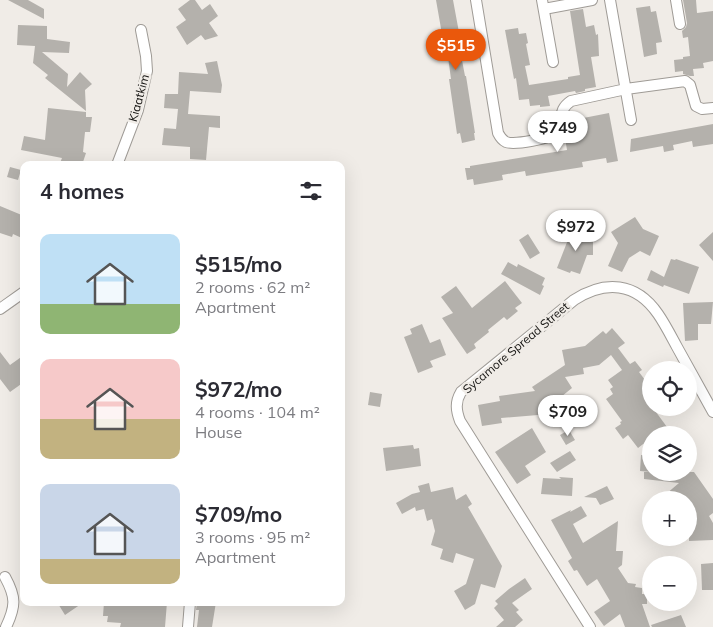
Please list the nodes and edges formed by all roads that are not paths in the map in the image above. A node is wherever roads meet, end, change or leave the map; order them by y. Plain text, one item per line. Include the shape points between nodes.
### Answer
1 (476, 0) edge
2 (592, 0) edge
3 (610, 0) edge
4 (676, 0) edge
5 (543, 5) edge
6 (680, 24) dead end
7 (140, 30) dead end
8 (553, 62) dead end
9 (626, 89) junction
10 (713, 108) edge
11 (631, 120) dead end
12 (119, 161) edge
13 (20, 295) edge
14 (0, 309) edge
15 (713, 412) edge
16 (5, 577) dead end
17 (190, 606) edge
18 (6, 627) edge
19 (188, 627) edge
20 (590, 627) edge

1 - 9 street via 498,133 504,140 514,143 549,137 556,133 566,104
2 - 5 street
3 - 9 street
4 - 6 street
5 - 8 street
7 - 12 street, Kiaatkim via 147,71 138,110
9 - 10 street via 685,81 690,85 696,106
9 - 11 street
13 - 14 street
15 - 20 street, Sycamore Spread Street via 658,314 640,295 629,289 609,286 586,292 574,300 461,392 456,404 460,421
16 - 18 street via 14,598 12,616
17 - 19 street

